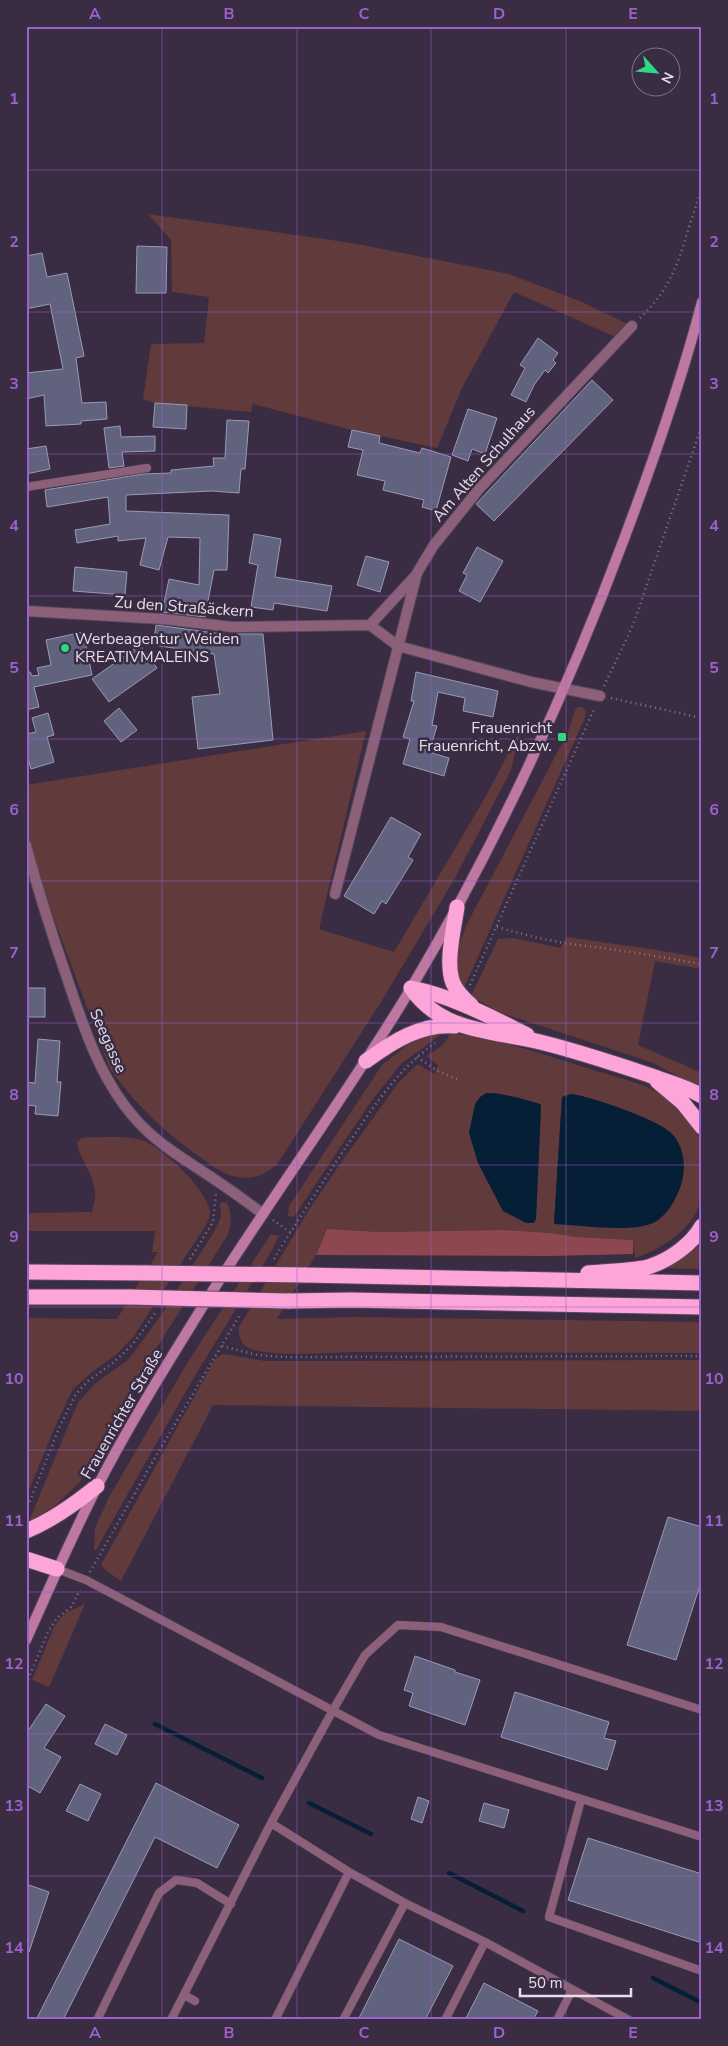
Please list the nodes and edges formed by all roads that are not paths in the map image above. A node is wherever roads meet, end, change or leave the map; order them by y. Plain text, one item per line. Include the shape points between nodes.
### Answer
1 (702, 302) edge
2 (632, 326) road end
3 (147, 468) dead end
4 (26, 487) edge
5 (417, 573) junction
6 (27, 610) edge
7 (370, 624) junction
8 (398, 646) junction
9 (565, 689) junction
10 (600, 696) road end
11 (26, 845) edge
12 (335, 894) dead end
13 (457, 907) junction
14 (410, 988) junction
15 (474, 1008) junction
16 (469, 1027) junction
17 (538, 1041) junction
18 (366, 1061) junction
19 (652, 1077) junction
20 (702, 1096) edge
21 (702, 1127) edge
22 (264, 1214) junction
23 (702, 1226) edge
24 (26, 1272) edge
25 (524, 1279) junction
26 (702, 1284) edge
27 (26, 1297) edge
28 (702, 1307) edge
29 (97, 1486) junction
30 (26, 1531) edge
31 (26, 1559) edge
32 (56, 1569) junction
33 (26, 1640) edge
34 (333, 1710) junction
35 (702, 1710) edge
36 (582, 1800) junction
37 (271, 1823) junction
38 (702, 1838) edge
39 (350, 1872) junction
40 (405, 1903) junction
41 (231, 1904) junction
42 (485, 1942) junction
43 (702, 1971) edge
44 (572, 1990) junction
45 (184, 1995) junction
46 (195, 2001) dead end
47 (97, 2020) edge
48 (171, 2020) edge
49 (275, 2020) edge
50 (343, 2020) edge
51 (445, 2020) edge
52 (557, 2020) edge
53 (630, 2020) edge

1 - 9 main road, Frauenrichter Straße via 654,457
2 - 5 street, Am Alten Schulhaus via 478,489 434,545
3 - 4 lane
5 - 7 street
5 - 8 street, Am Alten Schulhaus
6 - 7 street, Zu den Straßäckern via 232,627
7 - 8 street
8 - 9 street
8 - 12 street, Am Alten Schulhaus
9 - 10 street
9 - 13 main road, Frauenrichter Straße via 515,798
11 - 22 street, Seegasse via 84,1030 107,1080 143,1127 173,1152
13 - 14 main road, Frauenrichter Straße
13 - 15 highway via 451,975 459,994
14 - 15 highway
14 - 16 highway via 429,1010
14 - 18 main road, Frauenrichter Straße
15 - 17 highway
16 - 17 highway
16 - 18 highway via 429,1027 397,1040
17 - 19 highway
18 - 22 main road, Frauenrichter Straße
19 - 20 highway
19 - 21 highway via 683,1103
22 - 29 main road, Frauenrichter Straße via 204,1304
23 - 25 highway via 683,1249 650,1266
24 - 25 highway, bridge
25 - 26 highway
27 - 28 highway, bridge
29 - 30 highway via 50,1520
29 - 32 main road, Frauenrichter Straße
31 - 32 highway
32 - 33 main road, Frauenrichter Straße
32 - 34 lane via 86,1580
34 - 35 lane via 366,1655 398,1625 440,1627
34 - 36 lane via 379,1735
34 - 37 lane
36 - 38 lane
36 - 43 lane via 549,1917
37 - 39 lane
37 - 41 lane
39 - 40 lane
39 - 49 lane
40 - 42 lane
40 - 50 lane
41 - 45 lane
41 - 47 lane via 196,1883 176,1880 159,1894
42 - 44 lane
42 - 51 lane
44 - 52 lane
44 - 53 lane
45 - 46 lane
45 - 48 lane

